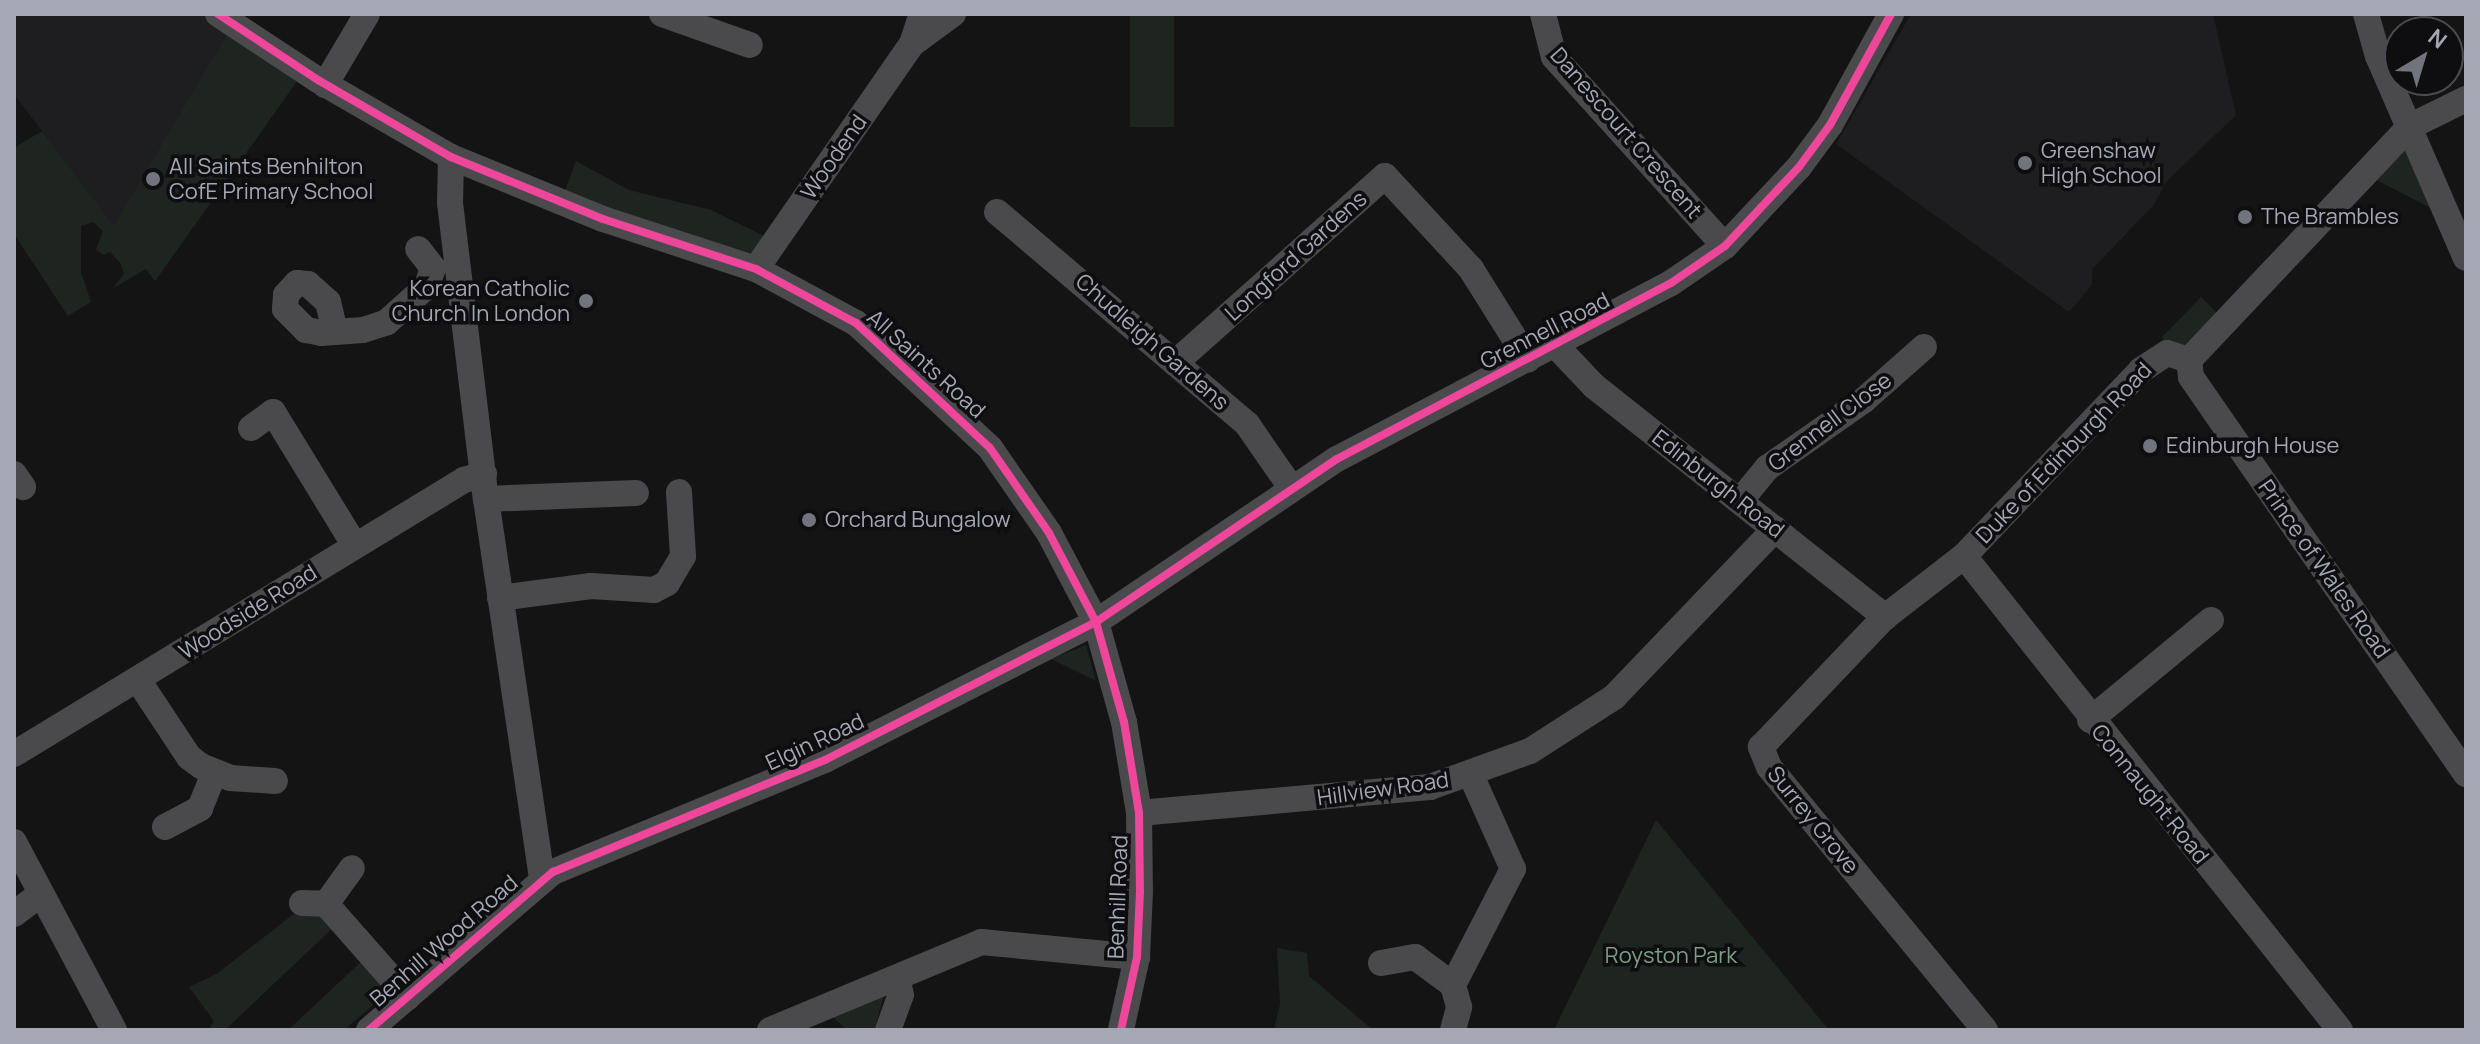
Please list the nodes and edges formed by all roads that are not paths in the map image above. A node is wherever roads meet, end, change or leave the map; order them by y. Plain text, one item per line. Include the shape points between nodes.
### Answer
1 (218, 14) edge
2 (367, 14) edge
3 (662, 14) edge
4 (922, 14) edge
5 (953, 14) edge
6 (1543, 14) edge
7 (1891, 14) edge
8 (2366, 14) edge
9 (912, 44) junction
10 (750, 45) dead end
11 (325, 85) junction
12 (2466, 99) edge
13 (2409, 127) junction
14 (451, 157) junction
15 (997, 212) dead end
16 (1725, 246) junction
17 (2466, 258) edge
18 (436, 260) junction
19 (756, 269) junction
20 (335, 332) dead end
21 (1557, 347) junction
22 (1924, 347) dead end
23 (1528, 360) junction
24 (2189, 360) junction
25 (1175, 363) junction
26 (251, 428) dead end
27 (485, 486) junction
28 (1290, 486) junction
29 (679, 492) dead end
30 (636, 493) dead end
31 (1740, 501) junction
32 (1775, 529) junction
33 (355, 546) junction
34 (1964, 556) junction
35 (500, 598) junction
36 (1885, 617) junction
37 (2211, 620) dead end
38 (1096, 622) junction
39 (138, 680) junction
40 (2090, 720) junction
41 (14, 754) edge
42 (214, 773) junction
43 (2466, 774) edge
44 (1471, 775) junction
45 (271, 783) dead end
46 (1139, 813) junction
47 (165, 827) dead end
48 (14, 842) edge
49 (352, 868) dead end
50 (542, 878) junction
51 (41, 894) junction
52 (14, 914) edge
53 (1137, 957) junction
54 (1381, 963) dead end
55 (897, 978) junction
56 (1453, 985) junction
57 (408, 997) junction
58 (114, 1030) edge
59 (369, 1030) edge
60 (770, 1030) edge
61 (888, 1030) edge
62 (1121, 1030) edge
63 (1453, 1030) edge
64 (1985, 1030) edge
65 (2340, 1030) edge

1 - 11 street, All Saints Road
2 - 11 street
3 - 10 street
4 - 9 street, Woodend
5 - 9 street, Woodend
6 - 16 street, Danescourt Crescent via 1546,42 1554,57
7 - 16 street, Grennell Road via 1830,125 1769,204
8 - 13 street
9 - 19 street, Woodend
11 - 14 street, All Saints Road
12 - 13 street
13 - 17 street
13 - 24 street
14 - 18 street, Benhill Wood Road
14 - 19 street, All Saints Road via 603,219
15 - 25 street, Chudleigh Gardens
16 - 21 street, Grennell Road via 1645,299
18 - 20 street via 427,286 387,322
18 - 27 street, Benhill Wood Road
19 - 38 street, All Saints Road via 856,323 959,416 1024,492
21 - 23 street, Grennell Road
21 - 31 street, Edinburgh Road via 1570,367
22 - 31 street, Grennell Close via 1864,400 1767,468
23 - 25 street, Longford Gardens via 1471,269 1385,176
23 - 28 street, Grennell Road
24 - 34 street, Duke of Edinburgh Road via 2167,353 2141,370
24 - 43 street, Prince of Wales Road via 2191,377
25 - 28 street, Chudleigh Gardens via 1247,424
26 - 33 street via 273,412
27 - 30 street via 581,482
27 - 33 street, Woodside Road
27 - 35 street, Benhill Wood Road
28 - 38 street, Grennell Road
29 - 35 street via 683,556 667,583 654,590 591,586
31 - 32 street, Edinburgh Road
32 - 36 street, Edinburgh Road
32 - 44 street, Hillview Road via 1614,697 1530,751
33 - 39 street, Woodside Road
34 - 36 street, Duke of Edinburgh Road
34 - 40 street, Connaught Road
35 - 50 street, Benhill Wood Road
36 - 64 street, Surrey Grove via 1761,747 1760,756
37 - 40 street
38 - 46 street, All Saints Road via 1124,722
38 - 50 street, Elgin Road via 825,760
39 - 41 street, Woodside Road
39 - 42 street via 189,757
40 - 65 street, Connaught Road
42 - 45 street
42 - 47 street via 200,808
44 - 46 street, Hillview Road via 1390,792
44 - 56 street via 1513,869
46 - 53 street, Benhill Road
48 - 51 street
49 - 57 street via 314,904
50 - 57 street, Benhill Wood Road
51 - 52 street
51 - 58 street
53 - 55 street via 981,942
53 - 62 street, Benhill Road
54 - 56 street via 1415,957
55 - 60 street
55 - 61 street via 901,995
56 - 63 street via 1459,1007
57 - 59 street, Benhill Wood Road

